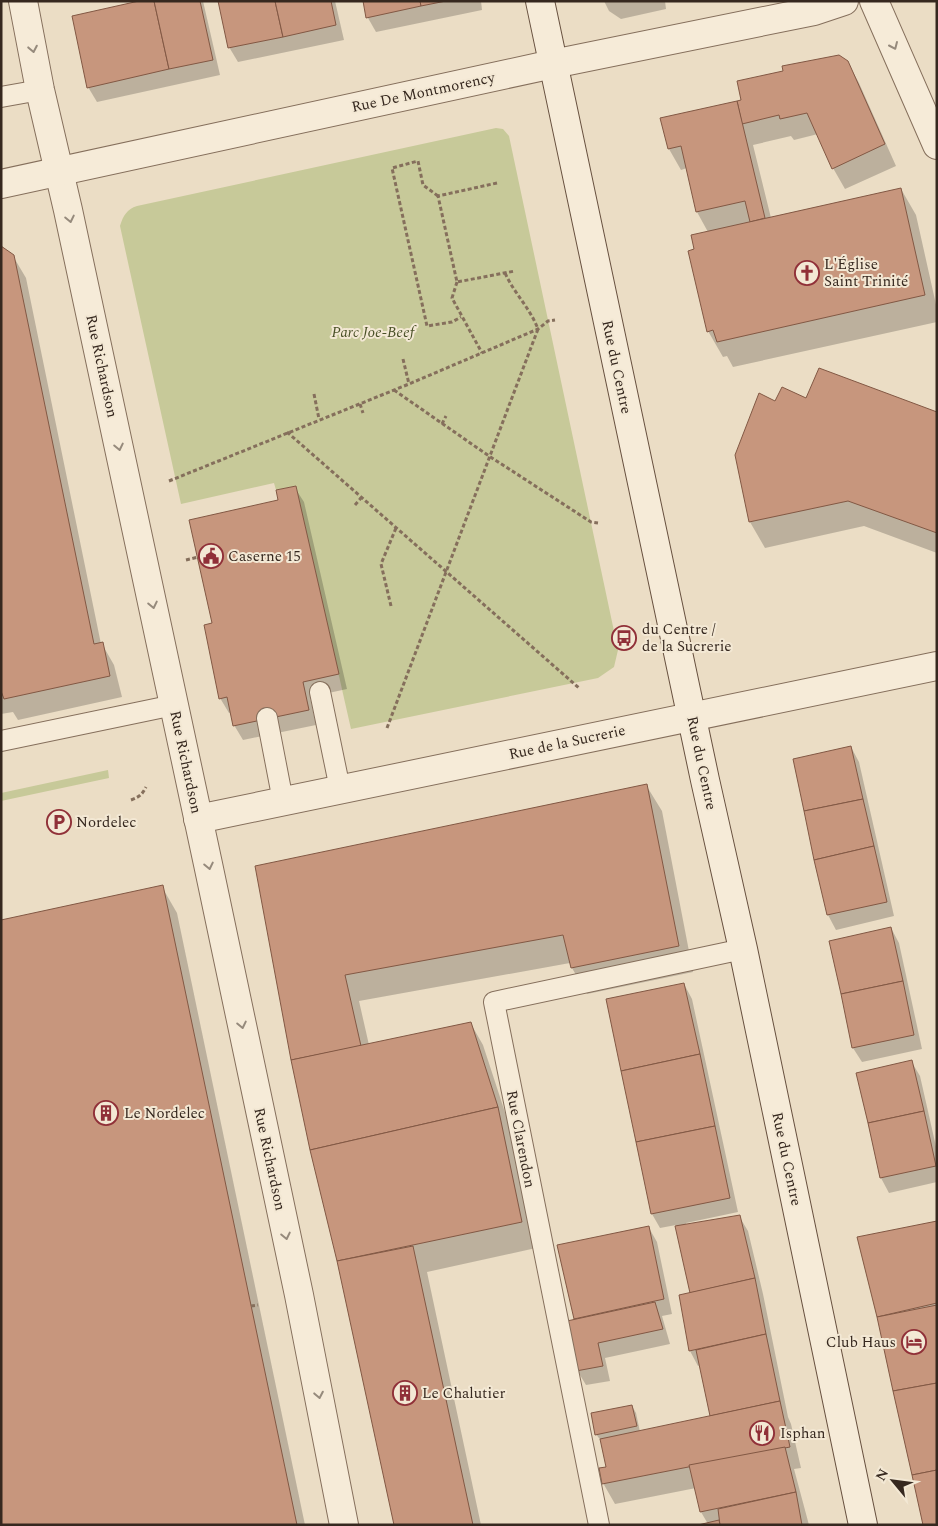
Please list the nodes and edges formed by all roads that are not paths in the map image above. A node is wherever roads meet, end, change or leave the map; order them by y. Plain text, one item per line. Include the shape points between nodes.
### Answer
1 (23, 1) edge
2 (540, 1) edge
3 (844, 1) edge
4 (874, 1) edge
5 (553, 64) junction
6 (40, 90) junction
7 (1, 97) edge
8 (937, 145) edge
9 (59, 172) junction
10 (1, 184) edge
11 (937, 666) edge
12 (320, 692) dead end
13 (174, 705) junction
14 (692, 716) junction
15 (268, 718) dead end
16 (1, 742) edge
17 (340, 789) junction
18 (283, 801) junction
19 (198, 819) junction
20 (743, 949) junction
21 (344, 1525) edge
22 (599, 1525) edge
23 (863, 1525) edge

1 -> 6 street, Rue Richardson
2 - 5 street, Rue du Centre
3 - 5 street, Rue De Montmorency via 814,11
4 -> 8 street
5 - 9 street, Rue De Montmorency
5 - 14 street, Rue du Centre
6 - 7 lane
6 - 9 street, Rue Richardson
9 - 10 street, Rue De Montmorency
9 -> 13 street, Rue Richardson
11 - 14 street, Rue de la Sucrerie
12 - 17 lane
13 - 16 lane
13 - 19 street, Rue Richardson
14 - 17 street, Rue de la Sucrerie
14 - 20 street, Rue du Centre
15 - 18 lane
17 - 18 street, Rue de la Sucrerie
18 - 19 street, Rue de la Sucrerie
19 -> 21 street, Rue Richardson
20 - 22 lane, Rue Clarendon via 494,1002
20 - 23 street, Rue du Centre

